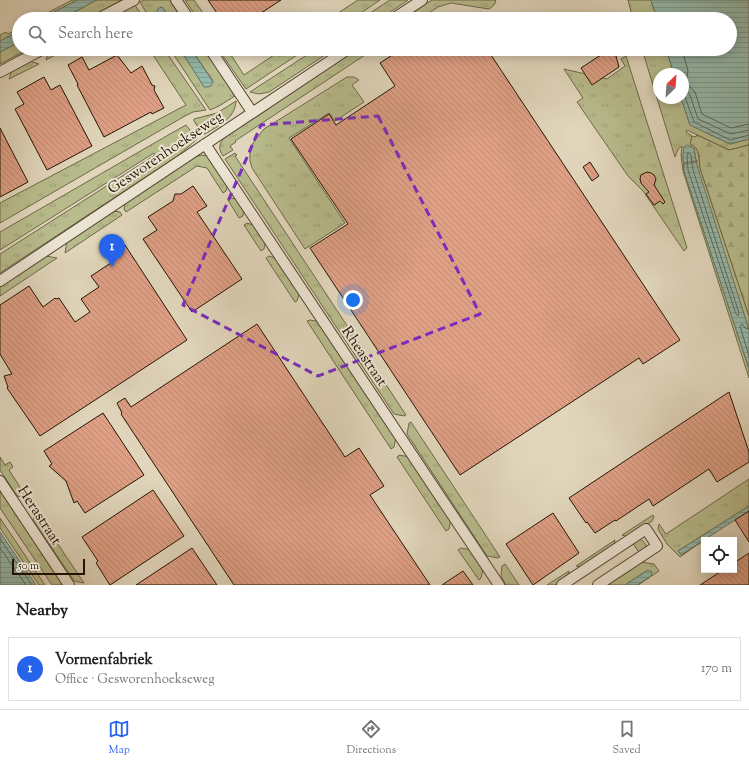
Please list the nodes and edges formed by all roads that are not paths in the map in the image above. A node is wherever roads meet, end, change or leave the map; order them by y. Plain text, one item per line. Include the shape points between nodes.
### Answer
1 (134, 0) edge
2 (176, 0) edge
3 (422, 0) edge
4 (111, 12) edge
5 (184, 12) edge
6 (404, 12) edge
7 (30, 56) edge
8 (215, 56) edge
9 (337, 56) edge
10 (0, 72) edge
11 (252, 112) junction
12 (205, 144) junction
13 (0, 281) edge
14 (0, 481) edge
15 (69, 585) edge
16 (499, 585) edge
17 (562, 585) edge
18 (598, 585) edge

1 - 4 street
2 - 5 street
3 - 6 street
7 - 10 street
8 - 11 street
9 - 11 street, Gesworenhoekseweg
11 - 12 street, Gesworenhoekseweg
12 - 13 street, Gesworenhoekseweg
12 - 16 street, Rheastraat
14 - 15 street, Herastraat
17 - 18 street via 646,529 657,546

